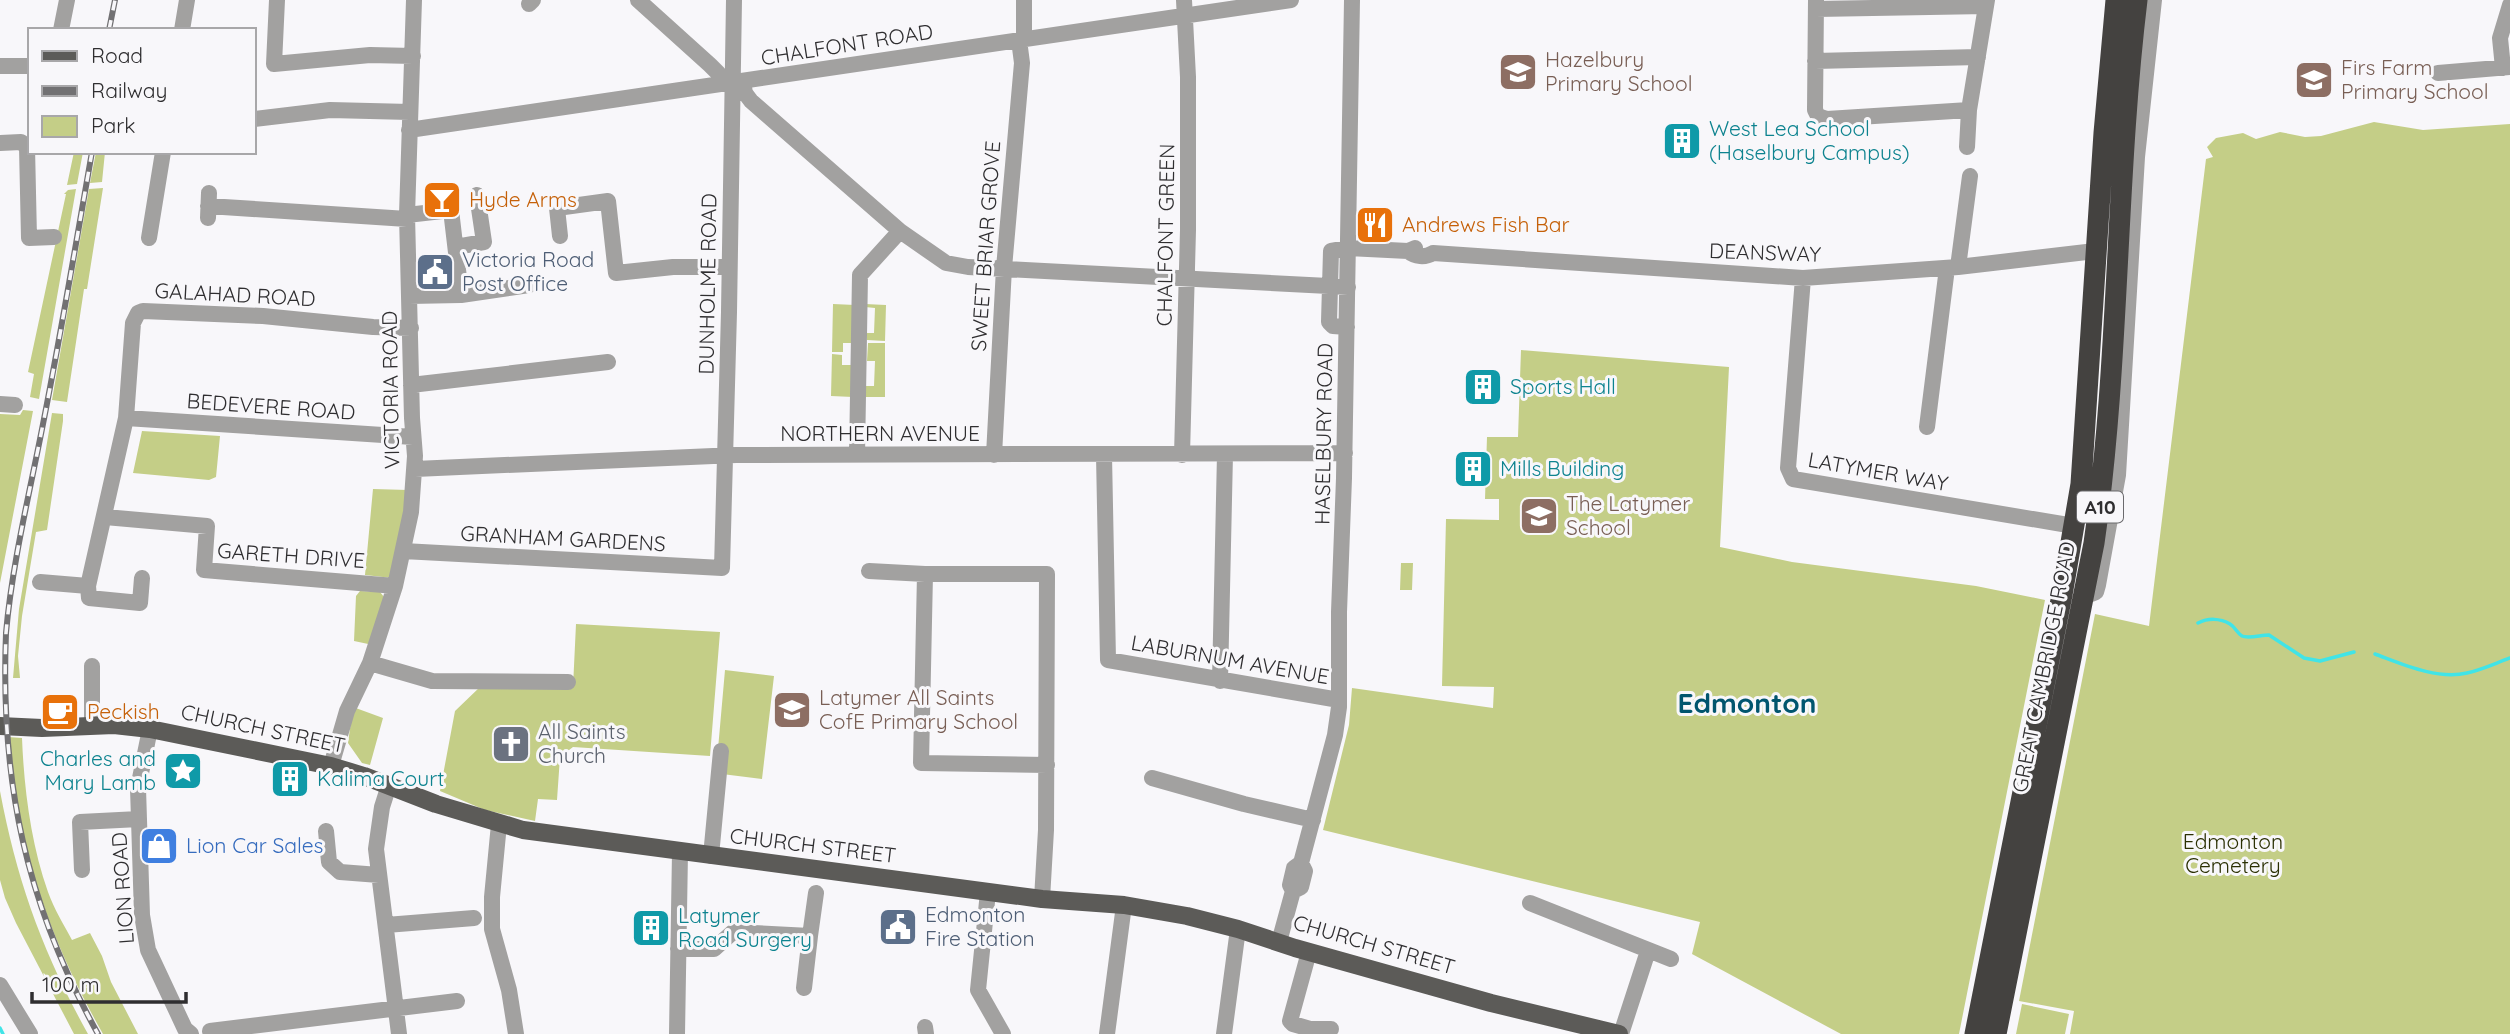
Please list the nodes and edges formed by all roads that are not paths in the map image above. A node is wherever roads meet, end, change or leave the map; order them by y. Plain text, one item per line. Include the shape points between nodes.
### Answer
1 (67, 0) edge
2 (187, 0) edge
3 (277, 0) edge
4 (414, 0) edge
5 (638, 0) edge
6 (734, 0) edge
7 (1024, 0) edge
8 (1292, 0) edge
9 (1352, 0) edge
10 (2116, 0) edge
11 (2137, 0) edge
12 (2154, 0) edge
13 (1987, 3) edge
14 (1816, 5) edge
15 (2510, 5) edge
16 (1184, 8) edge
17 (61, 28) edge
18 (182, 28) edge
19 (1021, 39) junction
20 (413, 56) junction
21 (1978, 57) junction
22 (1815, 61) junction
23 (0, 66) edge
24 (28, 66) edge
25 (2507, 68) edge
26 (2438, 73) dead end
27 (732, 83) junction
28 (1969, 110) junction
29 (410, 113) junction
30 (256, 119) edge
31 (409, 130) junction
32 (0, 143) edge
33 (1967, 147) dead end
34 (2130, 148) junction
35 (163, 154) edge
36 (1970, 176) dead end
37 (477, 195) dead end
38 (208, 206) dead end
39 (407, 217) junction
40 (900, 231) junction
41 (560, 236) dead end
42 (54, 237) dead end
43 (149, 238) dead end
44 (456, 247) junction
45 (1349, 248) junction
46 (2095, 251) junction
47 (729, 267) junction
48 (1953, 267) junction
49 (1004, 268) junction
50 (1803, 278) junction
51 (1188, 279) junction
52 (529, 285) dead end
53 (1348, 287) junction
54 (1330, 288) junction
55 (461, 295) junction
56 (409, 296) junction
57 (1347, 327) junction
58 (411, 328) junction
59 (608, 362) dead end
60 (411, 385) junction
61 (127, 418) junction
62 (1927, 426) dead end
63 (413, 437) junction
64 (1345, 453) junction
65 (1225, 454) junction
66 (725, 455) junction
67 (857, 455) junction
68 (994, 455) junction
69 (1104, 455) junction
70 (1182, 455) junction
71 (415, 469) junction
72 (105, 517) junction
73 (2074, 526) junction
74 (403, 551) junction
75 (722, 568) joint
76 (869, 571) dead end
77 (926, 574) junction
78 (142, 578) dead end
79 (40, 582) dead end
80 (395, 586) junction
81 (89, 592) junction
82 (370, 663) junction
83 (92, 666) dead end
84 (1220, 681) junction
85 (568, 682) dead end
86 (1339, 700) junction
87 (92, 725) junction
88 (0, 726) edge
89 (149, 729) junction
90 (721, 751) dead end
91 (1047, 765) junction
92 (331, 766) junction
93 (1152, 778) dead end
94 (388, 785) junction
95 (139, 819) junction
96 (1313, 820) junction
97 (499, 824) junction
98 (327, 831) dead end
99 (680, 852) junction
100 (711, 856) junction
101 (82, 870) dead end
102 (379, 874) junction
103 (816, 892) dead end
104 (988, 892) junction
105 (1042, 899) junction
106 (1530, 903) dead end
107 (1124, 905) junction
108 (474, 918) dead end
109 (386, 925) junction
110 (1238, 929) junction
111 (810, 936) junction
112 (1279, 942) junction
113 (678, 949) junction
114 (1648, 951) junction
115 (1309, 952) junction
116 (1990, 957) junction
117 (1671, 959) dead end
118 (2011, 961) junction
119 (0, 985) edge
120 (804, 988) dead end
121 (457, 1001) dead end
122 (396, 1010) junction
123 (306, 1027) edge
124 (1331, 1029) dead end
125 (210, 1031) dead end
126 (30, 1034) edge
127 (191, 1034) edge
128 (399, 1034) edge
129 (516, 1034) edge
130 (677, 1034) edge
131 (1003, 1034) edge
132 (1107, 1034) edge
133 (1224, 1034) edge
134 (1620, 1034) edge
135 (1975, 1034) edge
136 (1996, 1034) edge

1 - 17 street
2 - 18 street
3 - 20 street via 274,64
4 - 20 street, VICTORIA ROAD
5 - 27 street
6 - 27 street, DUNHOLME ROAD
7 - 19 street, SWEET BRIAR GROVE
8 - 16 street, CHALFONT ROAD
9 - 45 street, HASELBURY ROAD
10 - 46 highway, GREAT CAMBRIDGE ROAD / A10
11 - 34 highway, GREAT CAMBRIDGE ROAD / A10
12 - 34 street
13 - 14 street
13 - 21 street
14 - 22 street
15 - 25 street via 2500,38
16 - 19 street, CHALFONT ROAD
16 - 51 street, CHALFONT GREEN
19 - 27 street, CHALFONT ROAD
19 - 49 street, SWEET BRIAR GROVE
20 - 29 street, VICTORIA ROAD
21 - 22 street
21 - 28 street
22 - 28 street via 1815,110 1827,119
23 - 24 street
25 - 26 street
27 - 31 street, CHALFONT ROAD
27 - 40 street
27 - 47 street, DUNHOLME ROAD
28 - 33 street
29 - 30 street via 330,110
29 - 31 street, VICTORIA ROAD
31 - 39 street, VICTORIA ROAD
32 - 42 street via 21,142 26,147 29,238
34 - 118 highway, GREAT CAMBRIDGE ROAD / A10 via 2103,486
35 - 43 street
36 - 48 street
37 - 44 street via 484,242
38 - 39 street
39 - 44 street via 451,210
39 - 56 street, VICTORIA ROAD
40 - 49 street via 946,263
40 - 67 street via 860,275
41 - 47 street via 557,208 608,201 616,273
44 - 55 street
45 - 50 street, DEANSWAY via 1408,251 1414,247 1433,253
45 - 53 street, HASELBURY ROAD
45 - 54 street via 1331,251
46 - 48 street, DEANSWAY
46 - 73 highway, GREAT CAMBRIDGE ROAD / A10 via 2086,426
47 - 66 street, DUNHOLME ROAD
48 - 50 street, DEANSWAY
48 - 62 street
49 - 51 street
49 - 68 street, SWEET BRIAR GROVE
50 - 73 street, LATYMER WAY via 1788,468 1793,479
51 - 54 street
51 - 70 street, CHALFONT GREEN
52 - 55 street
53 - 54 street
53 - 57 street, HASELBURY ROAD
54 - 57 street via 1330,324
55 - 56 street
56 - 58 street, VICTORIA ROAD
57 - 64 street, HASELBURY ROAD
58 - 60 street, VICTORIA ROAD
58 - 61 street, GALAHAD ROAD via 143,311 133,323
59 - 60 street
60 - 63 street, VICTORIA ROAD
61 - 63 street, BEDEVERE ROAD
61 - 72 street, GALAHAD ROAD
63 - 71 street, VICTORIA ROAD
64 - 65 street, NORTHERN AVENUE
64 - 86 street, HASELBURY ROAD
65 - 70 street, NORTHERN AVENUE
65 - 84 street
66 - 67 street, NORTHERN AVENUE
66 - 71 street, NORTHERN AVENUE
66 - 75 street, DUNHOLME ROAD
67 - 68 street, NORTHERN AVENUE
68 - 69 street, NORTHERN AVENUE
69 - 70 street, NORTHERN AVENUE
69 - 84 street, LABURNUM AVENUE via 1108,660
71 - 74 street, VICTORIA ROAD
72 - 80 street, GARETH DRIVE via 207,526 204,570
72 - 81 street, GALAHAD ROAD
73 - 116 highway, GREAT CAMBRIDGE ROAD / A10
74 - 75 street, GRANHAM GARDENS
74 - 80 street, VICTORIA ROAD
76 - 77 street
77 - 91 street via 1047,574
77 - 91 street via 921,763
78 - 81 street via 140,603
79 - 81 street
80 - 82 street, VICTORIA ROAD
82 - 85 street via 432,681
82 - 92 street, VICTORIA ROAD via 347,711
83 - 87 street
84 - 86 street, LABURNUM AVENUE
86 - 96 street, HASELBURY ROAD via 1335,735
87 - 88 main road, CHURCH STREET
87 - 89 main road, CHURCH STREET
89 - 92 main road, CHURCH STREET
89 - 95 street, LION ROAD via 138,788
90 - 100 street
91 - 105 street
92 - 94 main road, CHURCH STREET
93 - 96 street
94 - 97 main road, CHURCH STREET
94 - 102 street via 376,849
95 - 101 street via 80,822
95 - 127 street, LION ROAD via 142,915 148,950
96 - 112 street, HASELBURY ROAD via 1301,863 1294,868 1293,891
97 - 99 main road, CHURCH STREET
97 - 129 street via 492,929
98 - 102 street via 329,862 340,872
99 - 100 main road, CHURCH STREET
99 - 113 street
100 - 104 main road, CHURCH STREET
102 - 109 street
103 - 111 street
104 - 105 main road, CHURCH STREET
104 - 131 street via 978,990
105 - 107 main road, CHURCH STREET
106 - 114 street
107 - 110 main road, CHURCH STREET
107 - 132 street
108 - 109 street
109 - 122 street
110 - 112 main road, CHURCH STREET
110 - 133 street
111 - 113 street via 733,932 714,948
111 - 120 street
112 - 115 main road, CHURCH STREET
113 - 130 street
114 - 117 street
114 - 134 street
115 - 124 street via 1290,1021 1310,1029
115 - 134 main road, CHURCH STREET
116 - 118 highway
116 - 135 highway, GREAT CAMBRIDGE ROAD / A10
118 - 136 highway, GREAT CAMBRIDGE ROAD / A10
119 - 126 street
121 - 122 street
122 - 123 street
122 - 128 street
123 - 125 street

